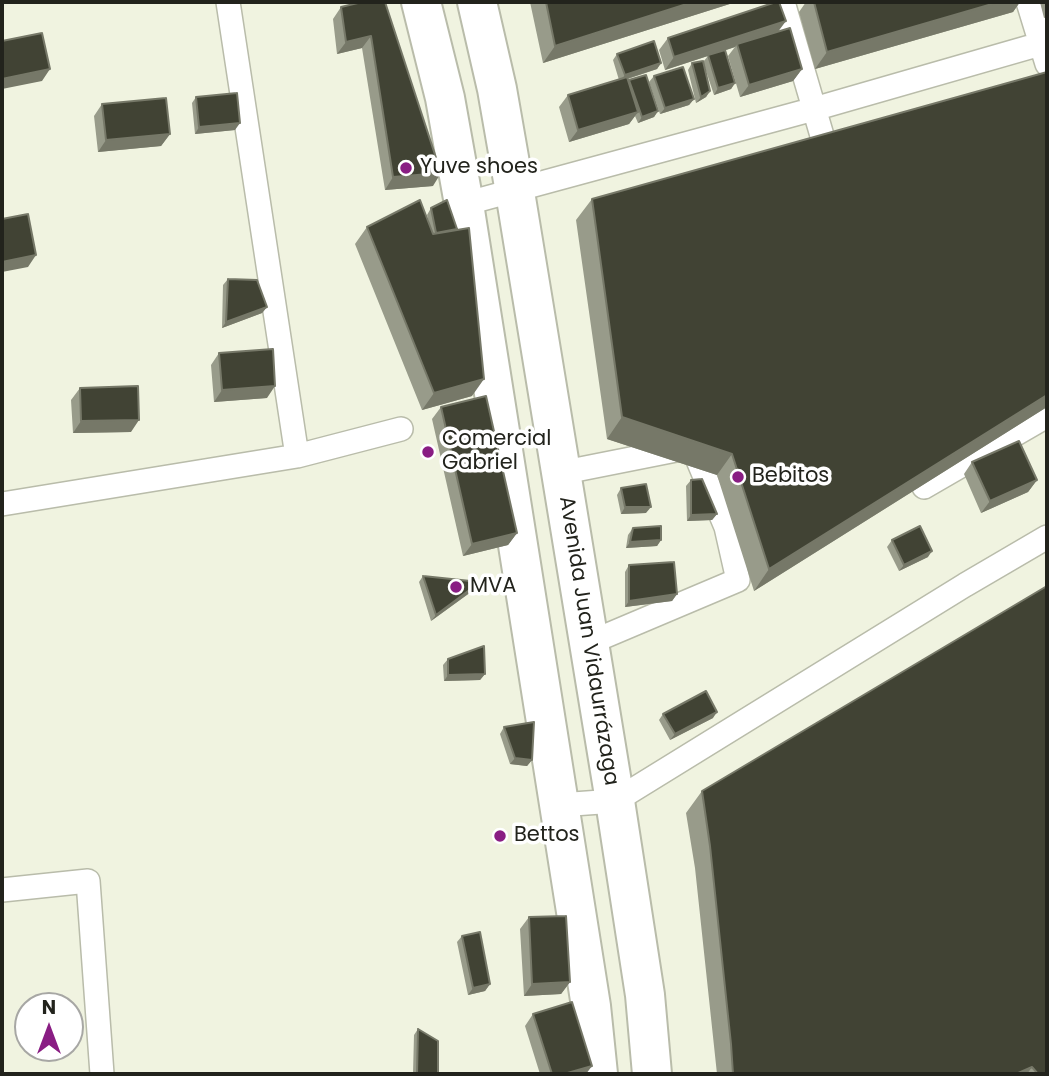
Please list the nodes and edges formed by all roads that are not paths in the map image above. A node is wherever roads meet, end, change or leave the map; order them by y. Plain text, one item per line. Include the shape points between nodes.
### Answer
1 (228, 2) edge
2 (421, 2) edge
3 (477, 2) edge
4 (783, 2) edge
5 (1028, 2) edge
6 (1045, 50) edge
7 (814, 108) junction
8 (836, 184) edge
9 (515, 191) junction
10 (464, 204) junction
11 (1047, 416) edge
12 (401, 429) dead end
13 (909, 434) edge
14 (717, 439) edge
15 (692, 446) junction
16 (297, 456) junction
17 (560, 473) junction
18 (2, 504) edge
19 (1047, 537) edge
20 (589, 643) junction
21 (615, 801) junction
22 (559, 805) junction
23 (2, 890) edge
24 (102, 1074) edge
25 (598, 1074) edge
26 (652, 1074) edge

1 - 16 lane
2 - 10 main road
3 - 9 main road, Avenida Juan Vidaurrázaga
4 - 7 lane
5 - 6 lane
6 - 7 lane
7 - 8 lane
7 - 9 lane
9 - 10 lane
9 - 17 main road, Avenida Juan Vidaurrázaga
10 - 22 main road
11 - 13 lane via 924,487
12 - 16 lane
14 - 15 lane
15 - 17 lane
15 - 20 lane via 726,527 738,580
16 - 18 lane
17 - 20 main road, Avenida Juan Vidaurrázaga
19 - 21 lane
20 - 21 main road, Avenida Juan Vidaurrázaga
21 - 22 lane
21 - 26 main road, Avenida Juan Vidaurrázaga via 645,995
22 - 25 main road
23 - 24 lane via 88,881

